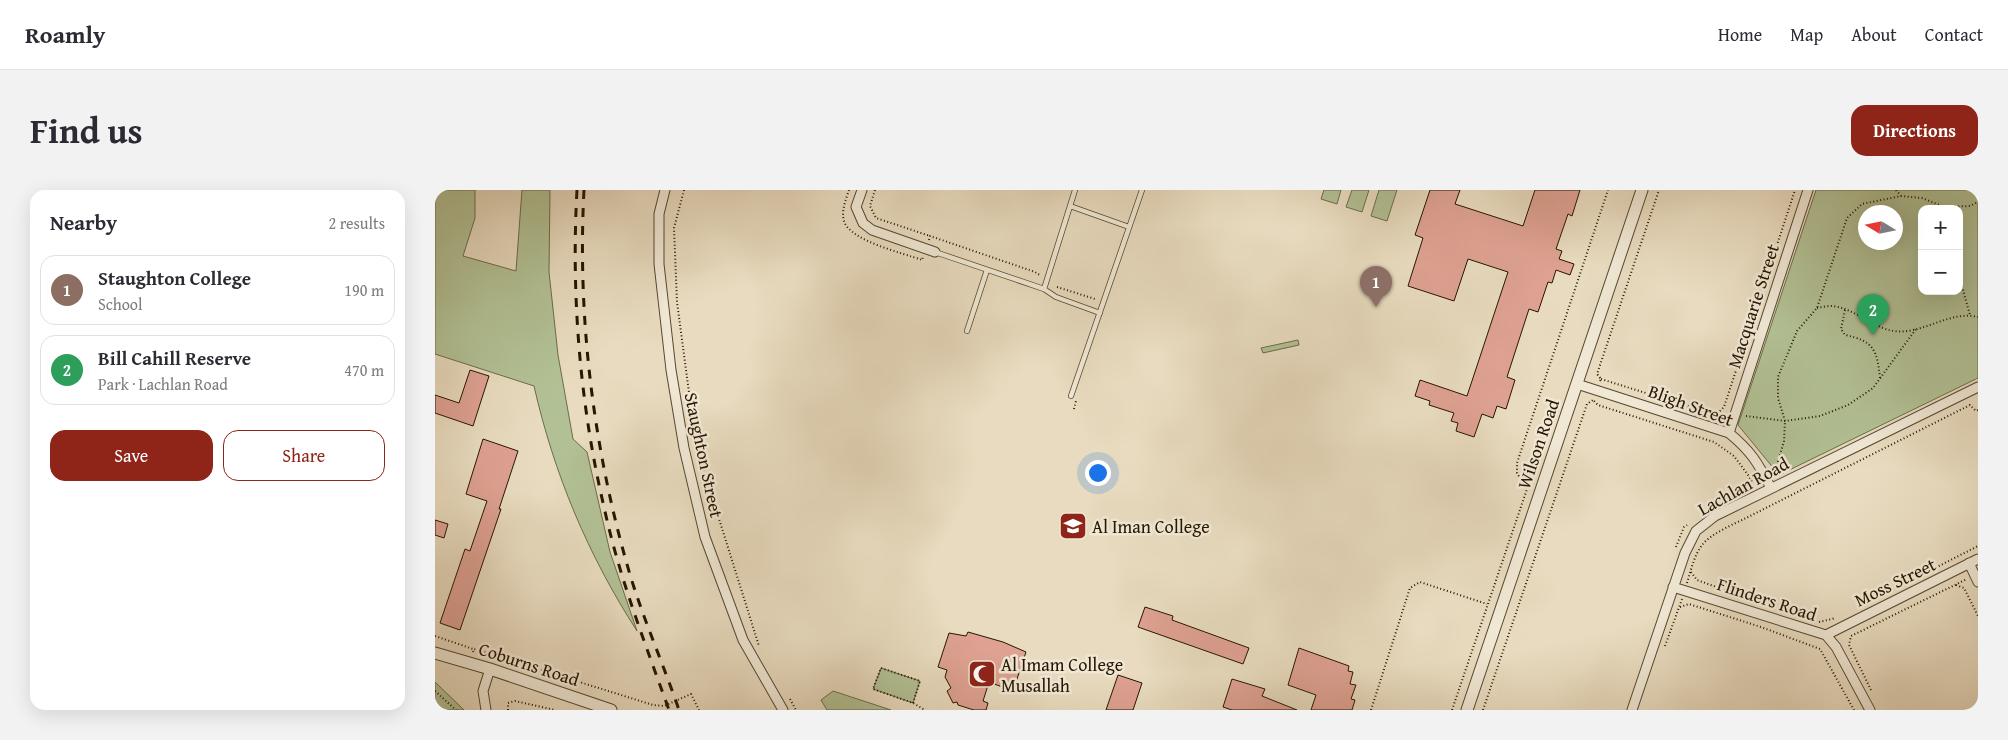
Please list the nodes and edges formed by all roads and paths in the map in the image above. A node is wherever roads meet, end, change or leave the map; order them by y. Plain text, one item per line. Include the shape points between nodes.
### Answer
1 (665, 190) edge
2 (684, 190) edge
3 (862, 190) edge
4 (875, 190) edge
5 (1075, 190) edge
6 (1142, 190) edge
7 (1608, 190) edge
8 (1642, 190) edge
9 (1659, 190) edge
10 (1795, 190) edge
11 (1808, 190) edge
12 (1895, 190) edge
13 (1901, 196) junction
14 (1978, 202) edge
15 (1938, 205) edge
16 (1070, 206) junction
17 (1963, 207) edge
18 (1129, 227) junction
19 (930, 236) junction
20 (926, 249) junction
21 (935, 252) joint
22 (922, 260) dead end
23 (987, 270) junction
24 (1046, 281) junction
25 (1044, 289) junction
26 (1963, 290) edge
27 (1104, 301) junction
28 (1817, 308) junction
29 (1845, 310) junction
30 (1100, 313) junction
31 (1970, 315) junction
32 (1978, 317) edge
33 (1916, 329) junction
34 (967, 331) dead end
35 (1880, 378) junction
36 (1601, 379) junction
37 (1577, 384) junction
38 (1978, 387) edge
39 (1597, 390) junction
40 (1071, 396) dead end
41 (1593, 400) junction
42 (1978, 410) edge
43 (1719, 412) junction
44 (1735, 414) junction
45 (1785, 421) junction
46 (1729, 433) junction
47 (1771, 488) junction
48 (1746, 492) dead end
49 (1691, 523) dead end
50 (1978, 546) edge
51 (1674, 554) dead end
52 (1978, 559) edge
53 (1969, 564) junction
54 (1691, 572) junction
55 (1976, 578) edge
56 (1956, 585) junction
57 (1673, 587) junction
58 (1685, 590) junction
59 (1890, 591) dead end
60 (1487, 604) junction
61 (1762, 604) dead end
62 (1679, 608) junction
63 (1978, 616) edge
64 (1838, 617) dead end
65 (1815, 621) dead end
66 (1826, 635) junction
67 (435, 636) edge
68 (474, 649) junction
69 (1664, 649) dead end
70 (762, 652) dead end
71 (435, 653) edge
72 (470, 663) junction
73 (490, 669) junction
74 (435, 690) edge
75 (785, 693) dead end
76 (1873, 694) dead end
77 (913, 703) junction
78 (456, 710) edge
79 (486, 710) edge
80 (508, 710) edge
81 (555, 710) edge
82 (611, 710) edge
83 (699, 710) edge
84 (783, 710) edge
85 (796, 710) edge
86 (925, 710) edge
87 (1371, 710) edge
88 (1452, 710) edge
89 (1467, 710) edge
90 (1483, 710) edge
91 (1632, 710) edge
92 (1854, 710) edge
93 (1870, 710) edge

1 - 84 street, Staughton Street via 659,214 659,264 684,448 705,537 743,640
2 - 70 path via 674,228 677,302 690,400 703,468
3 - 20 street via 857,207 863,224
4 - 19 path via 870,206 876,218
5 - 16 lane
6 - 18 lane
7 - 60 path via 1517,463 1517,473 1527,489
8 - 37 street, Wilson Road
9 - 36 path via 1597,374
10 - 43 path via 1724,407
11 - 44 street, Macquarie Street
12 - 13 path
13 - 15 path via 1923,198
13 - 28 path via 1862,204 1847,218
14 - 17 path
16 - 18 lane
16 - 24 lane
18 - 27 lane
19 - 20 path
19 - 24 path via 1035,272
20 - 21 street
20 - 22 path
21 - 23 lane
23 - 25 lane
23 - 34 lane
24 - 25 lane
24 - 27 path
25 - 30 lane via 1056,297
26 - 31 path
27 - 30 lane
28 - 29 path via 1833,306
28 - 45 path via 1797,331 1778,377 1778,398
29 - 33 path via 1894,331
29 - 35 path via 1841,329 1845,335 1871,345 1877,356
30 - 40 lane
31 - 32 path
31 - 33 path
33 - 35 path
35 - 45 path via 1873,388 1848,405 1820,416
36 - 39 path
36 - 43 path via 1716,415
37 - 39 street, Bligh Street
37 - 89 street, Wilson Road
38 - 47 street, Lachlan Road
39 - 41 path
39 - 46 street, Bligh Street
41 - 48 path via 1714,442 1734,456 1748,474 1752,482
41 - 90 path via 1587,404
42 - 54 path via 1970,405 1713,536 1702,545
43 - 44 path
44 - 45 path
44 - 46 street, Macquarie Street
45 - 47 path via 1784,442
46 - 47 street, Bligh Street via 1756,458
47 - 57 street, Lachlan Road via 1715,516 1696,531
49 - 51 path via 1684,527
50 - 59 path
52 - 53 street, Moss Street
53 - 55 street
53 - 66 street, Moss Street
54 - 58 path
54 - 61 path via 1697,580
55 - 56 path
56 - 63 path via 1964,588
56 - 76 path via 1851,636 1849,645
57 - 58 street, Flinders Road
57 - 91 street, Lachlan Road
58 - 62 path
58 - 66 street, Flinders Road
60 - 87 path via 1420,582 1415,584
60 - 88 path
62 - 69 path
62 - 92 path via 1689,604 1820,649
64 - 65 path
66 - 93 street, Flinders Road via 1836,647
67 - 68 path
68 - 72 path
68 - 83 path via 653,705 664,706 691,694
71 - 72 street, Coburns Road
72 - 73 street, Coburns Road
73 - 79 street via 483,692
73 - 82 street, Coburns Road
74 - 78 path
75 - 85 path
77 - 77 path via 920,682 881,668 873,689
77 - 86 path
80 - 81 path via 508,703 515,701

